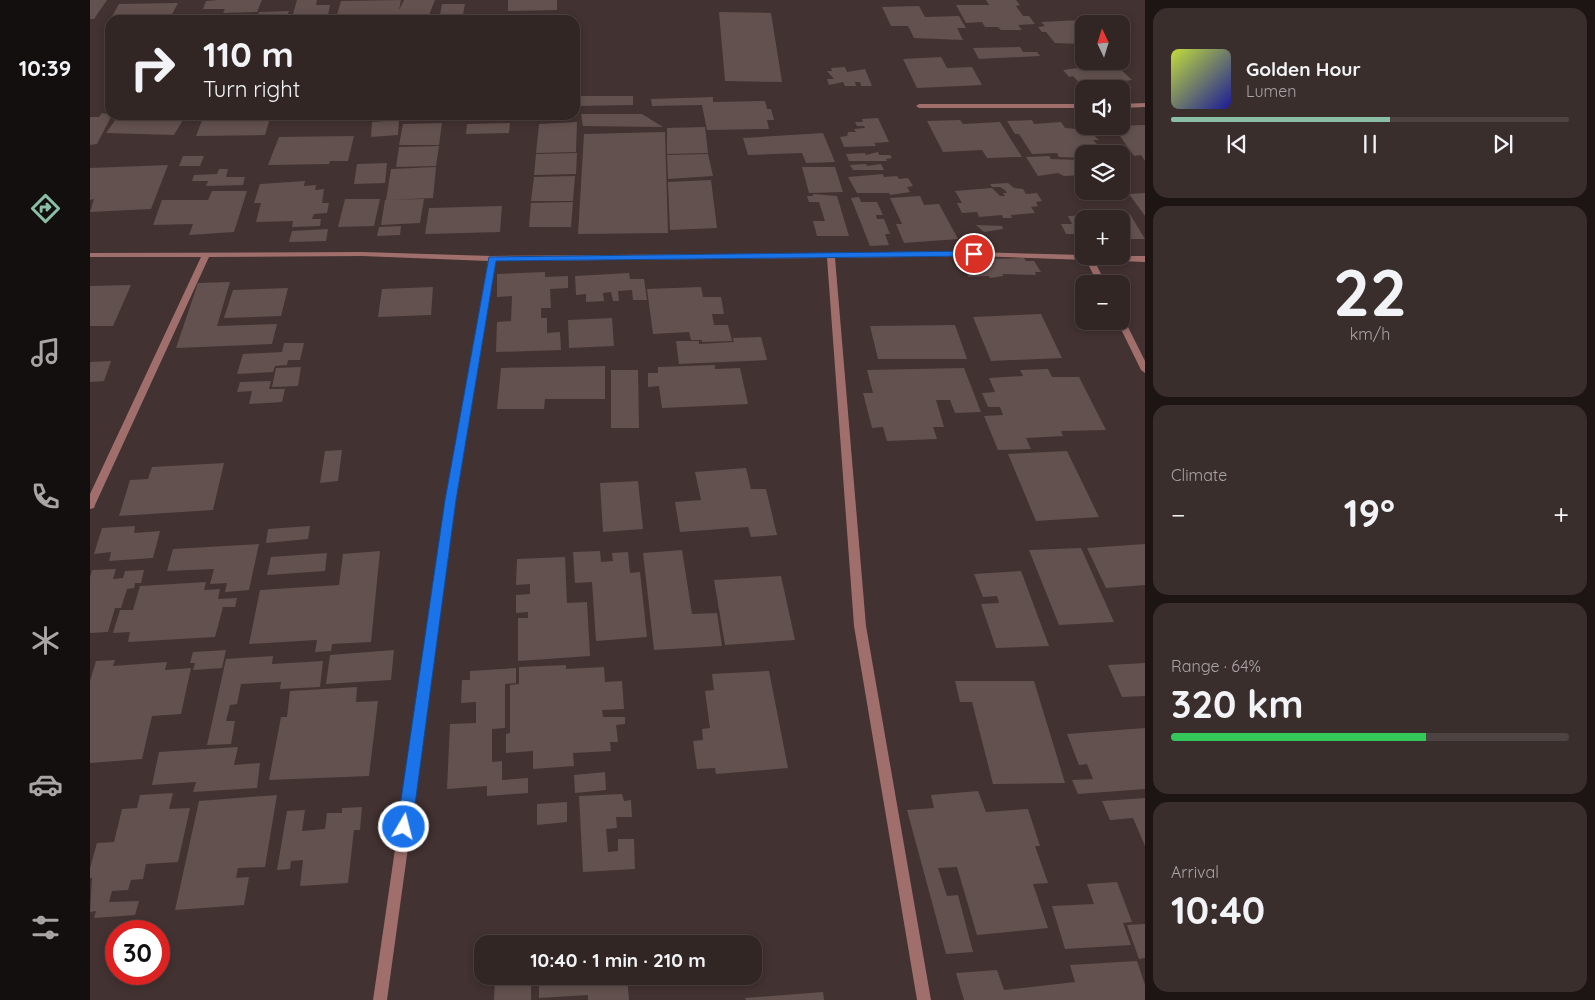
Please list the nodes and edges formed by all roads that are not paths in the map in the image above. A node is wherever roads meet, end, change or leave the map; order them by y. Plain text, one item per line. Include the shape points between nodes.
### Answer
1 (1145, 105) edge
2 (919, 106) dead end
3 (1075, 106) edge
4 (1130, 106) edge
5 (90, 255) edge
6 (206, 255) junction
7 (831, 256) junction
8 (1075, 258) edge
9 (492, 259) junction
10 (1130, 259) edge
11 (1145, 259) edge
12 (1125, 330) edge
13 (1145, 370) edge
14 (90, 505) edge
15 (380, 1000) edge
16 (924, 1000) edge

1 - 4 street
2 - 3 street
5 - 6 street
6 - 9 street via 362,254
6 - 14 street
7 - 8 street via 974,254
7 - 9 street
7 - 16 street via 860,626
9 - 15 street via 451,500
10 - 11 street
12 - 13 street

